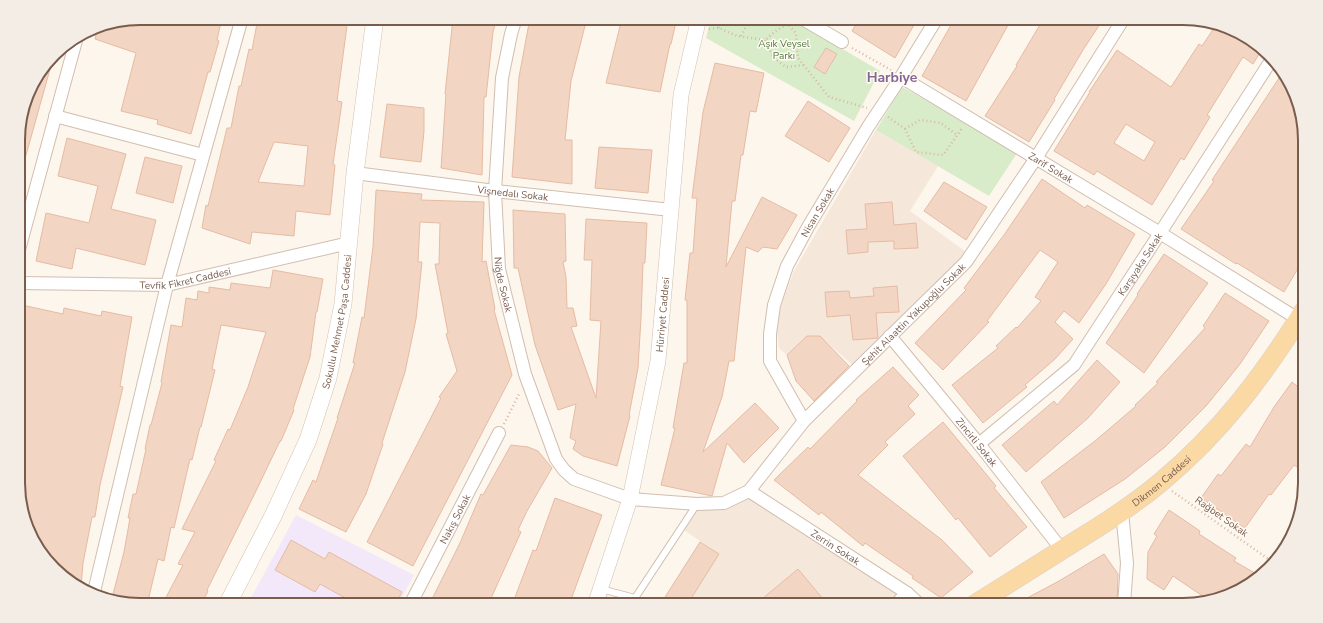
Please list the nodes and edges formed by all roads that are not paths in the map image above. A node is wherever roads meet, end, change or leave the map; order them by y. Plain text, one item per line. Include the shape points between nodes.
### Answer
1 (240, 25) edge
2 (374, 25) edge
3 (514, 25) edge
4 (698, 25) edge
5 (813, 25) edge
6 (933, 25) edge
7 (1120, 25) edge
8 (842, 42) road end
9 (75, 45) edge
10 (1269, 64) edge
11 (901, 77) junction
12 (55, 116) junction
13 (203, 155) junction
14 (1036, 158) junction
15 (355, 173) junction
16 (495, 191) junction
17 (671, 210) junction
18 (25, 225) edge
19 (1160, 233) junction
20 (349, 243) junction
21 (25, 283) edge
22 (167, 285) junction
23 (1298, 312) edge
24 (1298, 320) edge
25 (890, 336) junction
26 (804, 421) junction
27 (499, 433) road end
28 (979, 444) junction
29 (749, 491) junction
30 (630, 499) junction
31 (697, 504) junction
32 (1122, 512) junction
33 (1062, 550) junction
34 (95, 588) edge
35 (601, 589) junction
36 (908, 593) junction
37 (231, 598) edge
38 (414, 598) edge
39 (598, 598) edge
40 (903, 598) edge
41 (913, 598) edge
42 (985, 598) edge
43 (1124, 598) edge

1 - 13 street
2 - 15 main road, Sokullu Mehmet Paşa Caddesi
3 - 16 street, Niğde Sokak via 502,78
4 - 17 street, Hürriyet Caddesi via 681,95
5 - 8 street
6 - 11 street, Nisan Sokak
7 - 14 street, Şehit Alaattin Yakupoğlu Sokak
9 - 12 street
10 - 19 street, Karşıyaka Sokak
11 - 14 street, Zarif Sokak
11 - 26 street, Nisan Sokak via 808,227 787,266 774,305 770,361
12 - 13 street
12 - 18 street
13 - 22 street
14 - 19 street, Zarif Sokak
14 - 25 street, Şehit Alaattin Yakupoğlu Sokak via 966,262
15 - 16 street, Vişnedalı Sokak
15 - 20 main road, Sokullu Mehmet Paşa Caddesi
16 - 17 street, Vişnedalı Sokak
16 - 30 street, Niğde Sokak via 499,269 527,379 556,459 574,479
17 - 30 street, Hürriyet Caddesi via 658,361
19 - 23 street, Zarif Sokak
19 - 28 street, Karşıyaka Sokak via 1074,364
20 - 22 street, Tevfik Fikret Caddesi
20 - 37 main road, Sokullu Mehmet Paşa Caddesi via 343,304 328,378 308,440
21 - 22 street, Tevfik Fikret Caddesi
22 - 34 street
24 - 32 main road, Dikmen Caddesi via 1265,370 1216,431 1160,482
25 - 26 street, Şehit Alaattin Yakupoğlu Sokak
25 - 28 street, Zincirli Sokak
26 - 29 street, Şehit Alaattin Yakupoğlu Sokak
27 - 38 street, Nakış Sokak
28 - 33 street, Zincirli Sokak
29 - 31 street, Şehit Alaattin Yakupoğlu Sokak via 724,503
29 - 36 street, Zerrin Sokak
30 - 31 street, Şehit Alaattin Yakupoğlu Sokak
30 - 35 street, Hürriyet Caddesi
31 - 35 lane via 635,598
32 - 33 main road, Dikmen Caddesi
32 - 43 street via 1127,563
33 - 42 main road, Dikmen Caddesi
35 - 39 street, Hürriyet Caddesi
36 - 40 street
36 - 41 street, Zerrin Sokak

